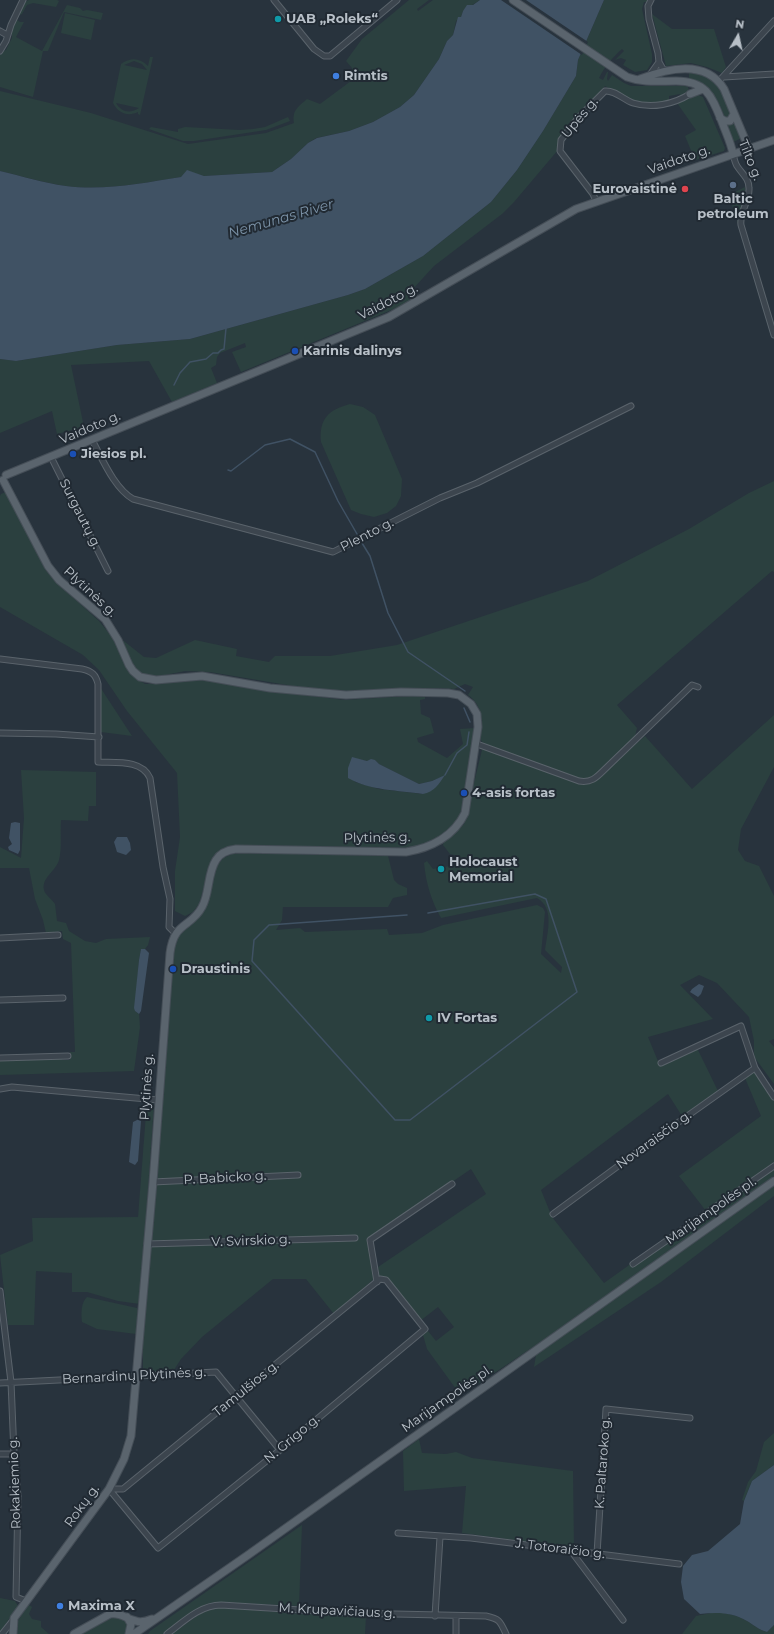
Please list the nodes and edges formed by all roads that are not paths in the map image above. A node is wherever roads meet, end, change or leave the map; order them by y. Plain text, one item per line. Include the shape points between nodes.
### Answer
1 (23, 0) edge
2 (274, 0) edge
3 (397, 0) edge
4 (513, 0) edge
5 (651, 0) edge
6 (774, 22) edge
7 (0, 31) edge
8 (8, 35) junction
9 (0, 51) edge
10 (659, 62) junction
11 (690, 68) junction
12 (668, 72) junction
13 (774, 74) edge
14 (648, 76) junction
15 (722, 79) junction
16 (638, 80) junction
17 (690, 82) junction
18 (703, 89) junction
19 (690, 94) junction
20 (734, 114) junction
21 (720, 118) junction
22 (774, 140) edge
23 (749, 149) junction
24 (734, 154) junction
25 (596, 202) junction
26 (773, 329) edge
27 (774, 335) edge
28 (631, 406) dead end
29 (92, 440) junction
30 (51, 457) junction
31 (1, 477) edge
32 (108, 571) dead end
33 (0, 659) edge
34 (698, 687) dead end
35 (0, 733) edge
36 (99, 737) junction
37 (477, 744) junction
38 (175, 933) junction
39 (58, 935) dead end
40 (0, 938) edge
41 (63, 998) dead end
42 (0, 1000) edge
43 (68, 1056) dead end
44 (0, 1058) edge
45 (661, 1063) dead end
46 (755, 1068) junction
47 (0, 1089) edge
48 (774, 1097) edge
49 (158, 1100) junction
50 (774, 1166) edge
51 (298, 1175) dead end
52 (774, 1181) edge
53 (153, 1182) junction
54 (452, 1184) dead end
55 (553, 1214) dead end
56 (355, 1238) dead end
57 (147, 1244) junction
58 (633, 1264) dead end
59 (379, 1280) junction
60 (0, 1291) edge
61 (2, 1320) edge
62 (136, 1376) junction
63 (11, 1382) junction
64 (0, 1383) edge
65 (236, 1397) junction
66 (690, 1418) dead end
67 (280, 1450) junction
68 (0, 1454) edge
69 (14, 1454) junction
70 (109, 1489) junction
71 (398, 1533) dead end
72 (440, 1537) junction
73 (570, 1551) junction
74 (597, 1554) junction
75 (679, 1564) dead end
76 (26, 1601) junction
77 (435, 1616) junction
78 (456, 1616) junction
79 (127, 1617) junction
80 (14, 1618) junction
81 (157, 1619) junction
82 (623, 1620) dead end
83 (2, 1634) edge
84 (13, 1634) edge
85 (74, 1634) edge
86 (129, 1634) edge
87 (134, 1634) edge
88 (144, 1634) edge
89 (167, 1634) edge
90 (456, 1634) edge
91 (506, 1634) edge

1 - 8 street via 10,25
2 - 3 street via 314,49 324,56 330,56
4 - 16 main road, Tilto g. via 616,70
5 - 10 street via 648,15
6 - 15 street
7 - 8 street
8 - 9 street
10 - 12 street via 663,70
10 - 14 street
11 - 12 main road
11 - 15 main road
11 - 17 main road via 686,76
12 - 14 main road
13 - 15 street
14 - 16 main road
15 - 20 main road, Tilto g.
16 - 17 main road, Tilto g.
17 - 18 main road, Tilto g.
17 - 19 main road
18 - 19 main road
18 - 21 main road, Tilto g. via 712,97
19 - 25 street, Upės g. via 667,104 649,105 633,103 605,91 578,118 561,140 560,151 590,189
20 - 21 main road via 730,121
20 - 23 main road, Tilto g.
21 - 24 main road, Tilto g.
22 - 23 main road, Vaidoto g.
23 - 24 main road, Vaidoto g.
24 - 25 main road, Vaidoto g.
24 - 26 street, Tilto g. via 737,166 748,182 749,193 740,221
25 - 29 main road, Vaidoto g. via 562,216 389,317
26 - 27 street, Tilto g.
28 - 29 street, Plento g. via 333,552 133,499 118,484
29 - 30 main road, Vaidoto g.
30 - 31 main road, Vaidoto g.
30 - 32 street, Surgautų g.
31 - 37 main road, Plytinės g. via 50,570 105,619 129,665 140,677 156,680 202,676 270,688 346,695 448,693 464,698 474,709 478,720
33 - 36 street via 94,674 98,684
34 - 37 street via 692,685 604,770 587,782
35 - 36 street
36 - 38 street via 98,762 135,765 148,772 170,899 169,928
37 - 38 main road, Plytinės g. via 465,813 453,831 440,840 422,849 406,852 236,849 226,851 213,867 200,910
38 - 49 main road, Plytinės g. via 170,953
39 - 40 street
41 - 42 street
43 - 44 street
45 - 46 street via 741,1026
46 - 48 street
46 - 55 street, Novaraisčio g.
47 - 49 street via 12,1087
49 - 53 main road, Plytinės g.
50 - 58 street
51 - 53 street, P. Babicko g.
52 - 81 main road, Marijampolės pl.
53 - 57 main road, Plytinės g.
54 - 59 street via 370,1240
56 - 57 street, V. Svirskio g.
57 - 62 main road, Plytinės g.
59 - 65 street, Tamulšios g.
59 - 67 street, N. Grigo g. via 386,1280 425,1329
60 - 61 street, Rokakiemio g.
61 - 63 street, Rokakiemio g.
62 - 63 street, Bernardinų Plytinės g.
62 - 65 street, Bernardinų Plytinės g. via 216,1372
62 - 70 main road, Rokų g. via 131,1436 124,1460
63 - 64 street, Bernardinų Plytinės g.
63 - 69 street, Rokakiemio g.
65 - 67 street, Bernardinų Plytinės g.
65 - 70 street, Tamulšios g. via 123,1489
66 - 74 street, K. Paltaroko g. via 606,1409
67 - 70 street, N. Grigo g. via 158,1548
68 - 69 street
69 - 76 street, Rokakiemio g. via 18,1496 16,1597
70 - 76 main road, Rokų g.
71 - 72 street, J. Totoraičio g.
72 - 73 street, J. Totoraičio g. via 471,1538
72 - 77 street
73 - 74 street, J. Totoraičio g.
73 - 82 street
74 - 75 street, J. Totoraičio g.
76 - 80 main road, Rokų g.
77 - 78 street, M. Krupavičiaus g.
77 - 89 street, M. Krupavičiaus g. via 212,1605 200,1610
78 - 90 street
78 - 91 street, M. Krupavičiaus g. via 496,1618 501,1622
79 - 81 main road via 141,1622
79 - 85 main road via 110,1614
79 - 86 main road via 131,1624
80 - 83 street
80 - 84 main road
81 - 87 main road, Marijampolės pl.
81 - 88 main road

